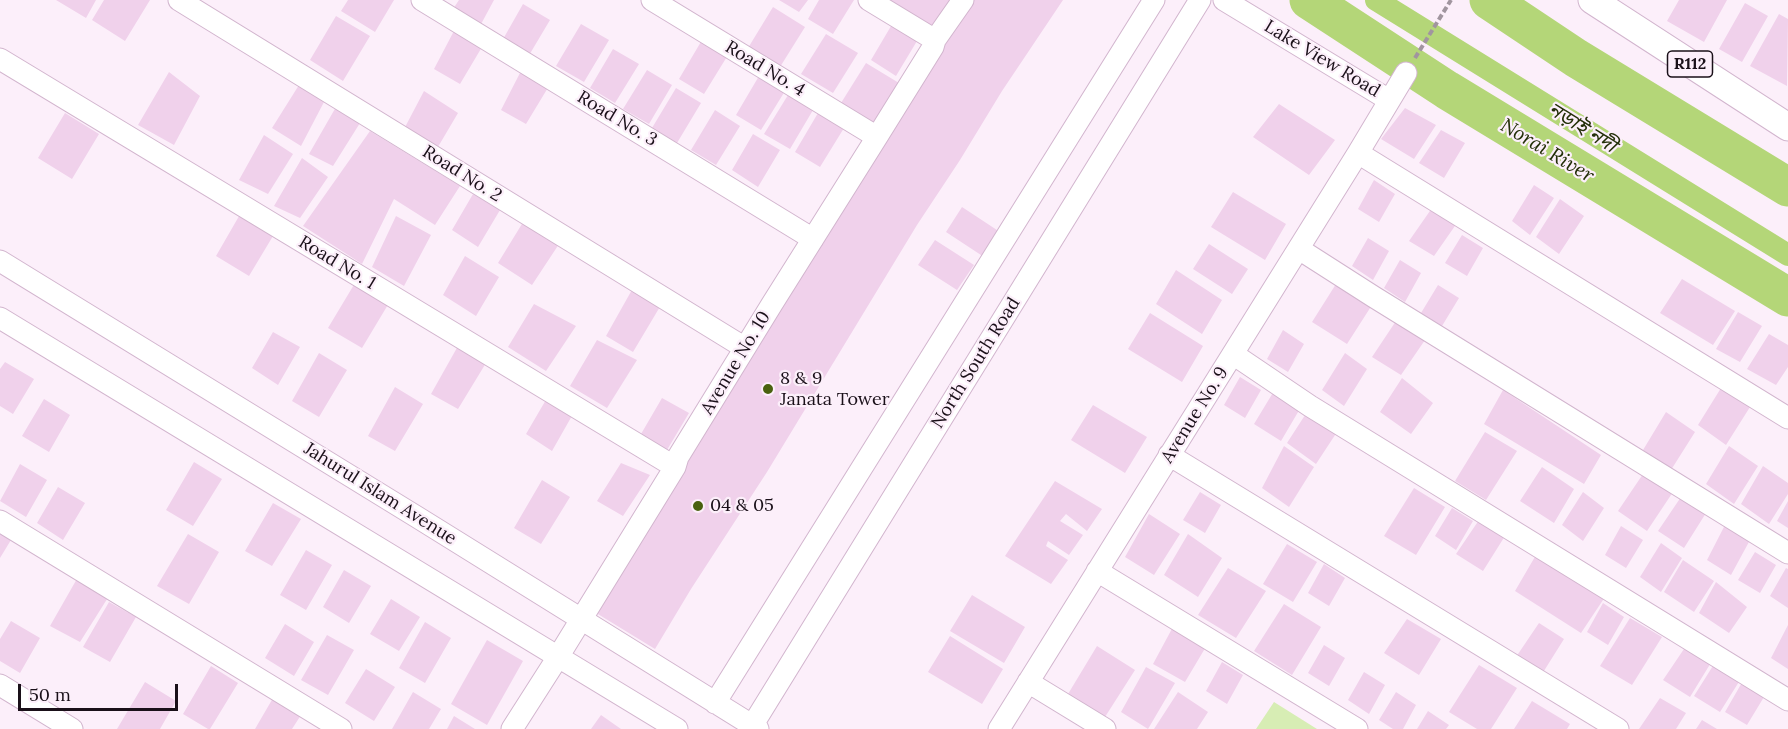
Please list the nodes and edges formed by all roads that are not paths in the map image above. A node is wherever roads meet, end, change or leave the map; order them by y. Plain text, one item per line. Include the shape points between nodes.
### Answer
1 (179, 0) edge
2 (422, 0) edge
3 (652, 0) edge
4 (869, 0) edge
5 (963, 0) edge
6 (1154, 0) edge
7 (1200, 0) edge
8 (1224, 0) edge
9 (1592, 0) edge
10 (935, 40) junction
11 (0, 59) edge
12 (1406, 73) road end
13 (1389, 100) junction
14 (1785, 118) edge
15 (877, 137) junction
16 (1358, 153) junction
17 (813, 239) junction
18 (1299, 249) junction
19 (0, 261) edge
20 (0, 318) edge
21 (745, 348) junction
22 (1233, 354) junction
23 (1788, 418) edge
24 (1170, 455) junction
25 (675, 467) junction
26 (0, 521) edge
27 (1788, 553) edge
28 (1097, 571) junction
29 (581, 618) junction
30 (558, 657) junction
31 (1028, 682) junction
32 (0, 685) edge
33 (1788, 700) edge
34 (715, 703) junction
35 (755, 727) edge
36 (72, 729) edge
37 (341, 729) edge
38 (512, 729) edge
39 (677, 729) edge
40 (999, 729) edge
41 (1105, 729) edge
42 (1357, 729) edge
43 (1618, 729) edge

1 - 21 street, Road No. 2
2 - 17 street, Road No. 3
3 - 15 street, Road No. 4
4 - 10 street
5 - 10 street, Avenue No. 10
6 - 34 street
7 - 35 street, North South Road
8 - 13 street, Lake View Road
9 - 14 main road, R112
10 - 15 street, Avenue No. 10
11 - 25 street, Road No. 1
12 - 13 street, Avenue No. 9
13 - 16 street, Avenue No. 9
15 - 17 street, Avenue No. 10
16 - 18 street, Avenue No. 9
16 - 23 street
17 - 21 street, Avenue No. 10
18 - 22 street, Avenue No. 9
18 - 27 street
19 - 29 street, Jahurul Islam Avenue
20 - 30 street
21 - 25 street, Avenue No. 10
22 - 24 street, Avenue No. 9
22 - 33 street via 1320,412
24 - 28 street, Avenue No. 9
24 - 43 street
25 - 29 street, Avenue No. 10
26 - 37 street
28 - 31 street, Avenue No. 9
28 - 42 street
29 - 30 street, Avenue No. 10
29 - 34 street, Jahurul Islam Avenue
30 - 38 street, Avenue No. 10
30 - 39 street
31 - 40 street, Avenue No. 9
31 - 41 street
32 - 36 street
34 - 35 street, Jahurul Islam Avenue

